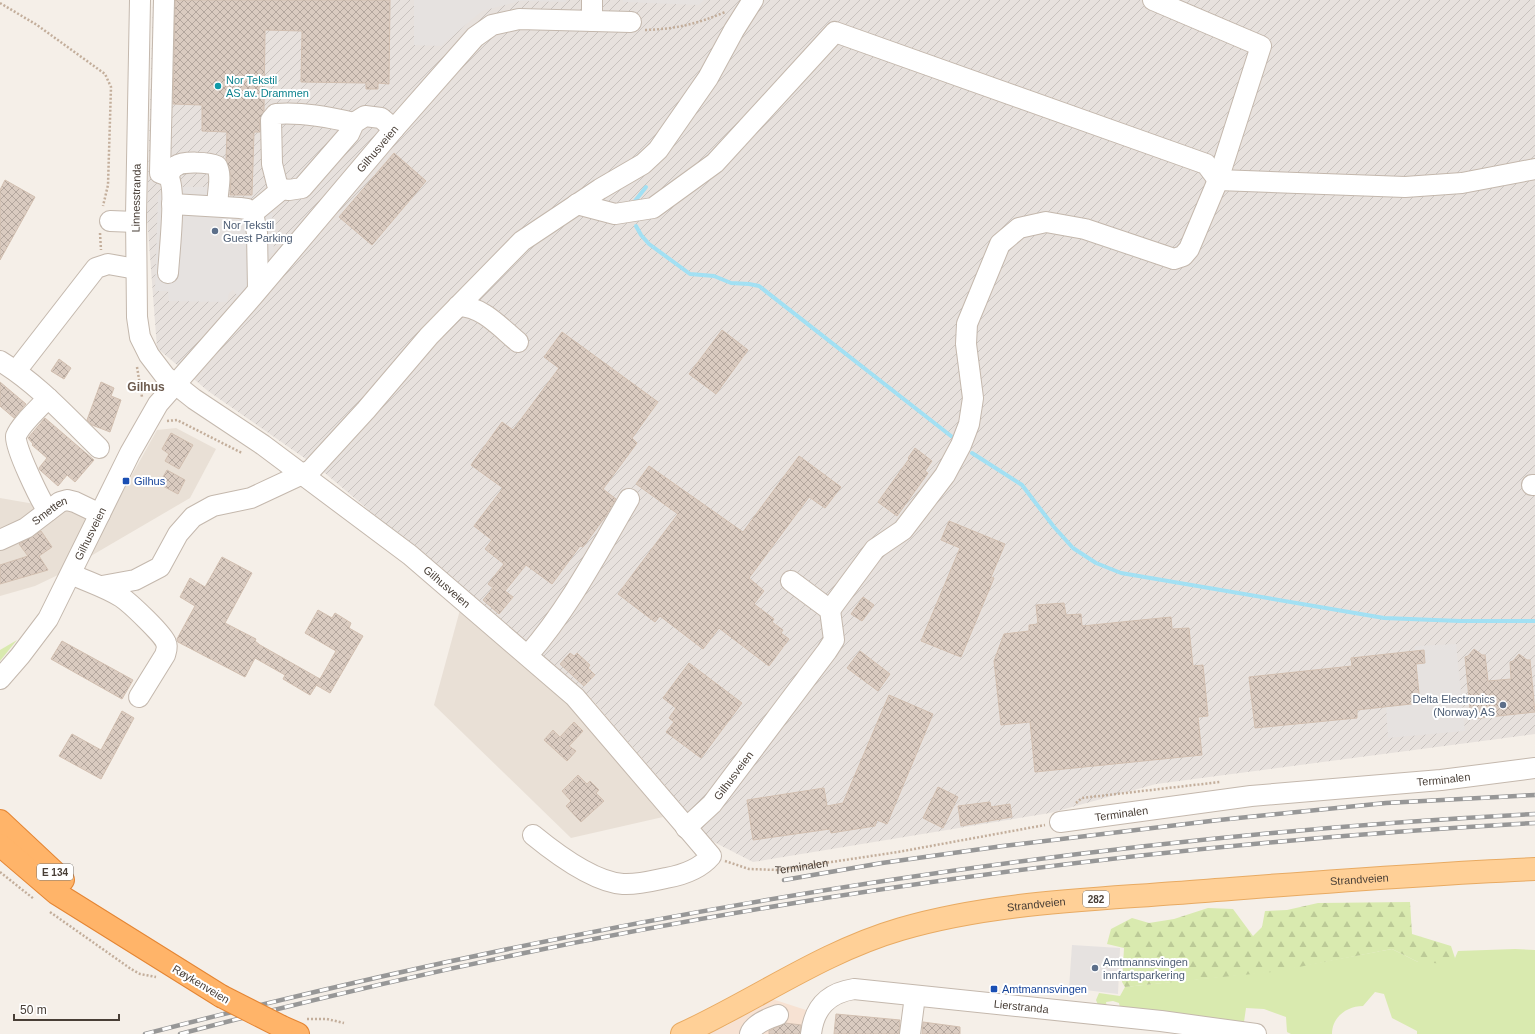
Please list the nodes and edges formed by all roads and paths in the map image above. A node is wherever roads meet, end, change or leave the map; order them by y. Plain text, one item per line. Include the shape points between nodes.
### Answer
1 (140, 0) edge
2 (164, 0) edge
3 (592, 0) edge
4 (753, 0) edge
5 (1153, 0) edge
6 (0, 3) edge
7 (727, 10) dead end
8 (592, 21) junction
9 (635, 26) joint
10 (354, 123) junction
11 (394, 128) junction
12 (1535, 169) edge
13 (168, 176) junction
14 (1218, 180) junction
15 (282, 189) junction
16 (172, 204) junction
17 (577, 204) junction
18 (218, 206) junction
19 (253, 213) junction
20 (104, 220) junction
21 (136, 222) junction
22 (102, 266) junction
23 (136, 269) junction
24 (168, 273) dead end
25 (258, 289) junction
26 (458, 306) junction
27 (518, 342) dead end
28 (136, 364) dead end
29 (8, 366) edge
30 (174, 384) junction
31 (48, 398) junction
32 (142, 402) dead end
33 (161, 422) dead end
34 (99, 448) dead end
35 (248, 456) dead end
36 (302, 475) junction
37 (629, 499) dead end
38 (48, 512) junction
39 (100, 514) junction
40 (0, 540) edge
41 (70, 574) junction
42 (792, 580) dead end
43 (102, 586) junction
44 (830, 610) junction
45 (528, 655) junction
46 (0, 679) edge
47 (139, 697) dead end
48 (1535, 768) edge
49 (0, 821) edge
50 (1060, 822) joint
51 (686, 828) junction
52 (533, 835) dead end
53 (0, 845) edge
54 (711, 856) junction
55 (1535, 869) edge
56 (108, 925) junction
57 (915, 996) junction
58 (778, 1015) dead end
59 (344, 1023) dead end
60 (293, 1026) edge
61 (682, 1034) edge
62 (750, 1034) edge
63 (811, 1034) edge
64 (910, 1034) edge
65 (1256, 1034) edge

1 - 21 street, Linnesstranda
2 - 13 street via 160,173
3 - 8 street
4 - 17 street via 708,78 658,150 643,164
5 - 14 street via 1261,46
6 - 20 path via 37,25 104,74 111,87 108,185
7 - 9 path via 697,24 659,30
8 - 9 street, Gilhusveien
8 - 11 street, Gilhusveien via 519,19 492,25 475,37
10 - 11 street via 365,116 382,118
10 - 15 street via 349,134 302,188
10 - 15 street via 312,115 276,114 271,120 272,164 277,184
11 - 25 street, Gilhusveien
12 - 14 street via 1462,183 1405,187
13 - 16 street via 172,186
13 - 18 street via 177,165 183,163 211,163 217,166 220,173
14 - 17 street via 1206,164 835,32 715,163 653,208 615,214
14 - 44 street via 1189,248 1183,256 1174,259 1085,229 1046,222 1019,228 1000,244 967,324 966,344 973,398 969,424 961,445 945,475 903,530 875,549
15 - 19 street
16 - 18 street
16 - 24 street
17 - 26 street via 522,241
18 - 19 street via 247,209
19 - 25 street via 257,233
20 - 21 street
20 - 22 path
21 - 23 street, Linnesstranda
22 - 23 street via 115,264
22 - 29 street via 90,273
23 - 30 street, Linnesstranda via 140,337 157,367
25 - 30 street, Gilhusveien
26 - 27 street via 472,307 484,314
26 - 36 street via 321,459
28 - 32 path
29 - 31 street
30 - 36 street, Gilhusveien via 263,444
30 - 39 street, Gilhusveien via 150,417
31 - 34 street
31 - 38 street via 18,432 15,439
33 - 35 path via 177,420
36 - 43 street via 251,498 214,506 193,517 178,534 160,567 135,580
36 - 45 street, Gilhusveien via 410,555
37 - 45 street via 568,602
38 - 39 street, Smetten via 60,502 71,500
38 - 40 street, Smetten via 26,528
39 - 41 street, Gilhusveien
41 - 43 street
41 - 46 street, Gilhusveien via 44,624
42 - 44 street
43 - 47 street via 123,598 166,642 165,655
44 - 51 street, Gilhusveien via 834,640 819,663 712,804
45 - 51 street, Gilhusveien via 575,697
48 - 50 street, Terminalen via 1441,780 1229,799
49 - 56 highway, Røykenveien / E 134
50 - 54 path, Terminalen via 898,852 778,870 749,869
51 - 54 street, Gilhusveien
52 - 54 street via 595,875 607,881 624,884 686,873 698,868
53 - 56 highway, Røykenveien / E 134 via 56,894
55 - 61 main road, Strandveien / 282 via 1369,878 1150,895 958,915 901,929 838,952 717,1018
56 - 60 highway, Røykenveien / E 134, bridge via 221,996
57 - 63 street, Lierstranda via 854,989 835,994 820,1008
57 - 64 street
57 - 65 street, Lierstranda via 1161,1021
58 - 62 street via 764,1021
59 - 60 path via 327,1019

